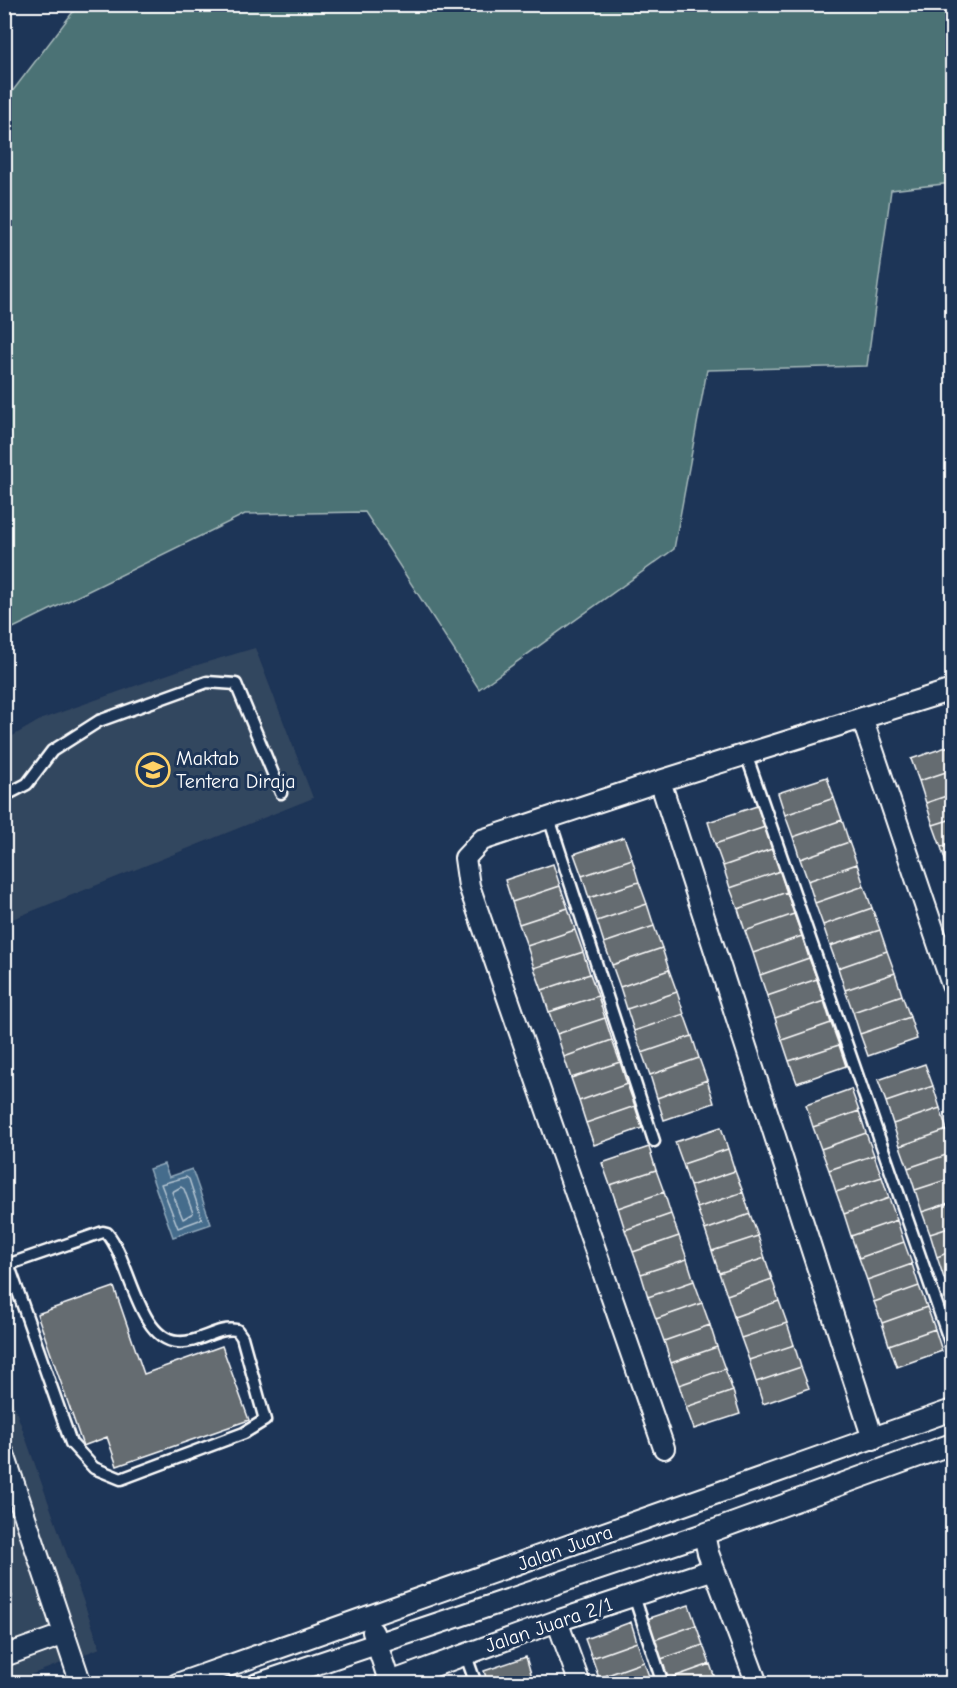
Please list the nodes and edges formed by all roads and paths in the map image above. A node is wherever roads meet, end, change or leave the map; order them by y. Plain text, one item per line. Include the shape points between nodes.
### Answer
1 (952, 690) edge
2 (862, 718) junction
3 (746, 754) junction
4 (660, 781) junction
5 (280, 793) dead end
6 (4, 796) edge
7 (549, 818) junction
8 (952, 985) edge
9 (654, 1141) dead end
10 (7, 1266) edge
11 (952, 1348) edge
12 (952, 1410) edge
13 (873, 1439) junction
14 (952, 1444) edge
15 (664, 1448) dead end
16 (4, 1454) edge
17 (704, 1534) junction
18 (714, 1569) junction
19 (634, 1596) junction
20 (368, 1618) junction
21 (557, 1621) junction
22 (65, 1634) junction
23 (377, 1644) junction
24 (465, 1653) junction
25 (4, 1656) edge
26 (81, 1683) edge
27 (177, 1683) edge
28 (257, 1683) edge
29 (388, 1683) edge
30 (476, 1683) edge
31 (580, 1683) edge
32 (663, 1683) edge
33 (757, 1683) edge

1 - 2 street
2 - 3 street
2 - 8 street
3 - 4 street
3 - 11 lane
4 - 7 street
4 - 13 street
5 - 6 lane via 236,684 207,682 99,722 52,751 27,784
7 - 9 lane
7 - 15 street via 482,840 465,858 469,886
10 - 10 lane via 71,1443 94,1468 121,1479 244,1433 265,1420 237,1330 227,1328 196,1340 177,1342 153,1330 107,1233
12 - 13 street, Jalan Juara
13 - 20 street, Jalan Juara
14 - 17 street, Jalan Juara
16 - 22 street
17 - 18 street
17 - 23 street, Jalan Juara
18 - 19 street, Jalan Juara 2/1
18 - 33 street
19 - 21 street, Jalan Juara 2/1
19 - 32 lane
20 - 23 street
20 - 27 street, Jalan Juara
21 - 24 street, Jalan Juara 2/1
21 - 31 street
22 - 25 street
22 - 26 street
23 - 28 street, Jalan Juara
23 - 29 street
24 - 29 street, Jalan Juara 2/1
24 - 30 lane

